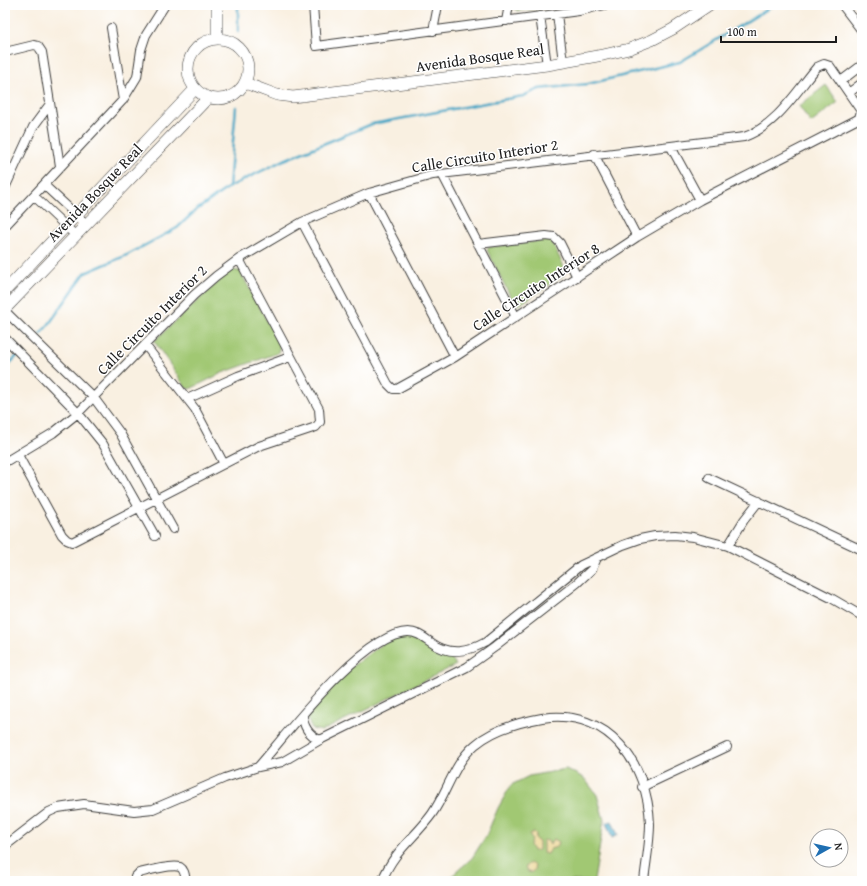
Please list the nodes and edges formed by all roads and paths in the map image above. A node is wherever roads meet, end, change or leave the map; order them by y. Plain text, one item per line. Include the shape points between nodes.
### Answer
1 (164, 5) edge
2 (217, 5) edge
3 (313, 5) edge
4 (438, 5) edge
5 (509, 5) edge
6 (604, 5) edge
7 (709, 5) edge
8 (842, 5) edge
9 (579, 8) edge
10 (557, 14) junction
11 (540, 16) junction
12 (506, 21) junction
13 (111, 28) dead end
14 (433, 31) junction
15 (862, 31) edge
16 (217, 38) junction
17 (5, 52) edge
18 (563, 62) junction
19 (547, 65) junction
20 (862, 65) edge
21 (841, 81) junction
22 (245, 83) junction
23 (862, 83) edge
24 (195, 89) junction
25 (850, 92) junction
26 (208, 98) junction
27 (123, 100) junction
28 (50, 104) junction
29 (860, 114) joint
30 (671, 147) junction
31 (594, 154) junction
32 (60, 166) junction
33 (442, 174) junction
34 (44, 185) junction
35 (5, 188) edge
36 (369, 193) junction
37 (34, 196) junction
38 (700, 200) junction
39 (77, 216) junction
40 (302, 222) junction
41 (86, 224) junction
42 (5, 226) edge
43 (66, 227) junction
44 (76, 235) junction
45 (637, 237) junction
46 (478, 244) junction
47 (239, 259) junction
48 (577, 277) junction
49 (5, 291) edge
50 (5, 310) edge
51 (516, 317) junction
52 (5, 338) edge
53 (145, 345) junction
54 (290, 357) junction
55 (455, 357) junction
56 (94, 398) junction
57 (187, 399) junction
58 (78, 413) junction
59 (18, 455) junction
60 (5, 462) edge
61 (224, 464) junction
62 (709, 478) dead end
63 (156, 498) junction
64 (760, 501) junction
65 (140, 507) junction
66 (173, 528) dead end
67 (155, 536) dead end
68 (728, 546) junction
69 (862, 550) edge
70 (597, 558) junction
71 (862, 616) edge
72 (303, 714) junction
73 (320, 740) junction
74 (727, 747) dead end
75 (258, 767) junction
76 (642, 787) junction
77 (5, 846) edge
78 (134, 881) edge
79 (186, 881) edge
80 (382, 881) edge
81 (644, 881) edge

1 - 27 street via 146,35 137,77
2 - 16 main road
3 - 14 street via 316,46
4 - 14 street
5 - 12 street
6 - 9 street
7 - 18 main road, Avenida Bosque Real via 674,29 629,49
8 - 15 street
9 - 10 street
10 - 11 street
10 - 18 street
11 - 12 street
11 - 19 street
12 - 14 street
13 - 27 street
16 - 22 main road via 234,43 245,57 248,74
16 - 24 main road via 200,44 190,58 188,75
17 - 28 street via 29,45 38,46 42,52
18 - 19 main road, Avenida Bosque Real
19 - 22 main road, Avenida Bosque Real via 298,97 276,95
20 - 21 street
21 - 25 street, Calle Circuito Interior 2
21 - 30 street, Calle Circuito Interior 2 via 830,66 821,64 780,113 753,134 729,140
22 - 26 main road via 237,92 225,98
23 - 25 street
24 - 26 main road
24 - 39 main road, Avenida Bosque Real
25 - 29 street, Calle Circuito Interior 2 via 859,106
26 - 41 main road, Avenida Bosque Real
27 - 32 street
28 - 32 street
28 - 35 street via 33,127
29 - 38 street, Calle Circuito Interior 8 via 856,120
30 - 31 street, Calle Circuito Interior 2
30 - 38 street
31 - 33 street, Calle Circuito Interior 2
31 - 45 street
32 - 34 street
33 - 36 street, Calle Circuito Interior 2
33 - 46 street
34 - 37 street
34 - 39 street
36 - 40 street, Calle Circuito Interior 2
36 - 55 street
37 - 42 street
37 - 43 street
38 - 45 street, Calle Circuito Interior 8
39 - 41 street
39 - 43 main road, Avenida Bosque Real
40 - 47 street, Calle Circuito Interior 2
40 - 55 street, Calle Circuito Interior 8 via 390,387 400,388
41 - 44 main road, Avenida Bosque Real
43 - 44 street
43 - 49 main road, Avenida Bosque Real
44 - 50 main road, Avenida Bosque Real
45 - 48 street, Calle Circuito Interior 8
46 - 48 street via 554,237 560,243
46 - 51 street
47 - 53 street, Calle Circuito Interior 2 via 194,295
47 - 54 street
48 - 51 street, Calle Circuito Interior 8
50 - 56 street
51 - 55 street, Calle Circuito Interior 8
52 - 58 street
53 - 56 street, Calle Circuito Interior 2
53 - 57 street
54 - 57 street via 238,376
54 - 61 street via 319,409 320,422 316,426 259,446
56 - 58 street, Calle Circuito Interior 2
56 - 63 street via 120,433
57 - 61 street
58 - 59 street, Calle Circuito Interior 2 via 53,433
58 - 65 street via 103,444
59 - 60 street, Calle Circuito Interior 2
59 - 65 street via 62,535 69,542
61 - 63 street
62 - 64 street
63 - 65 street
63 - 66 street
64 - 68 street via 744,520
64 - 69 street
65 - 67 street
68 - 70 street via 693,537 655,536 640,538
68 - 71 street
70 - 72 street via 581,565 486,642 466,651 449,651 416,633 394,635 369,650 340,674
70 - 73 street via 592,569 577,583 471,664
72 - 73 street via 307,730
72 - 75 street
73 - 75 street via 282,762
74 - 76 street
75 - 77 street via 225,778 153,809 134,811 84,804 58,808
76 - 80 street via 628,754 608,732 587,721 569,717 550,717 531,720 502,730 477,744 462,759 432,813 392,858
76 - 81 street via 650,823
78 - 79 street via 139,873 179,867 183,870

